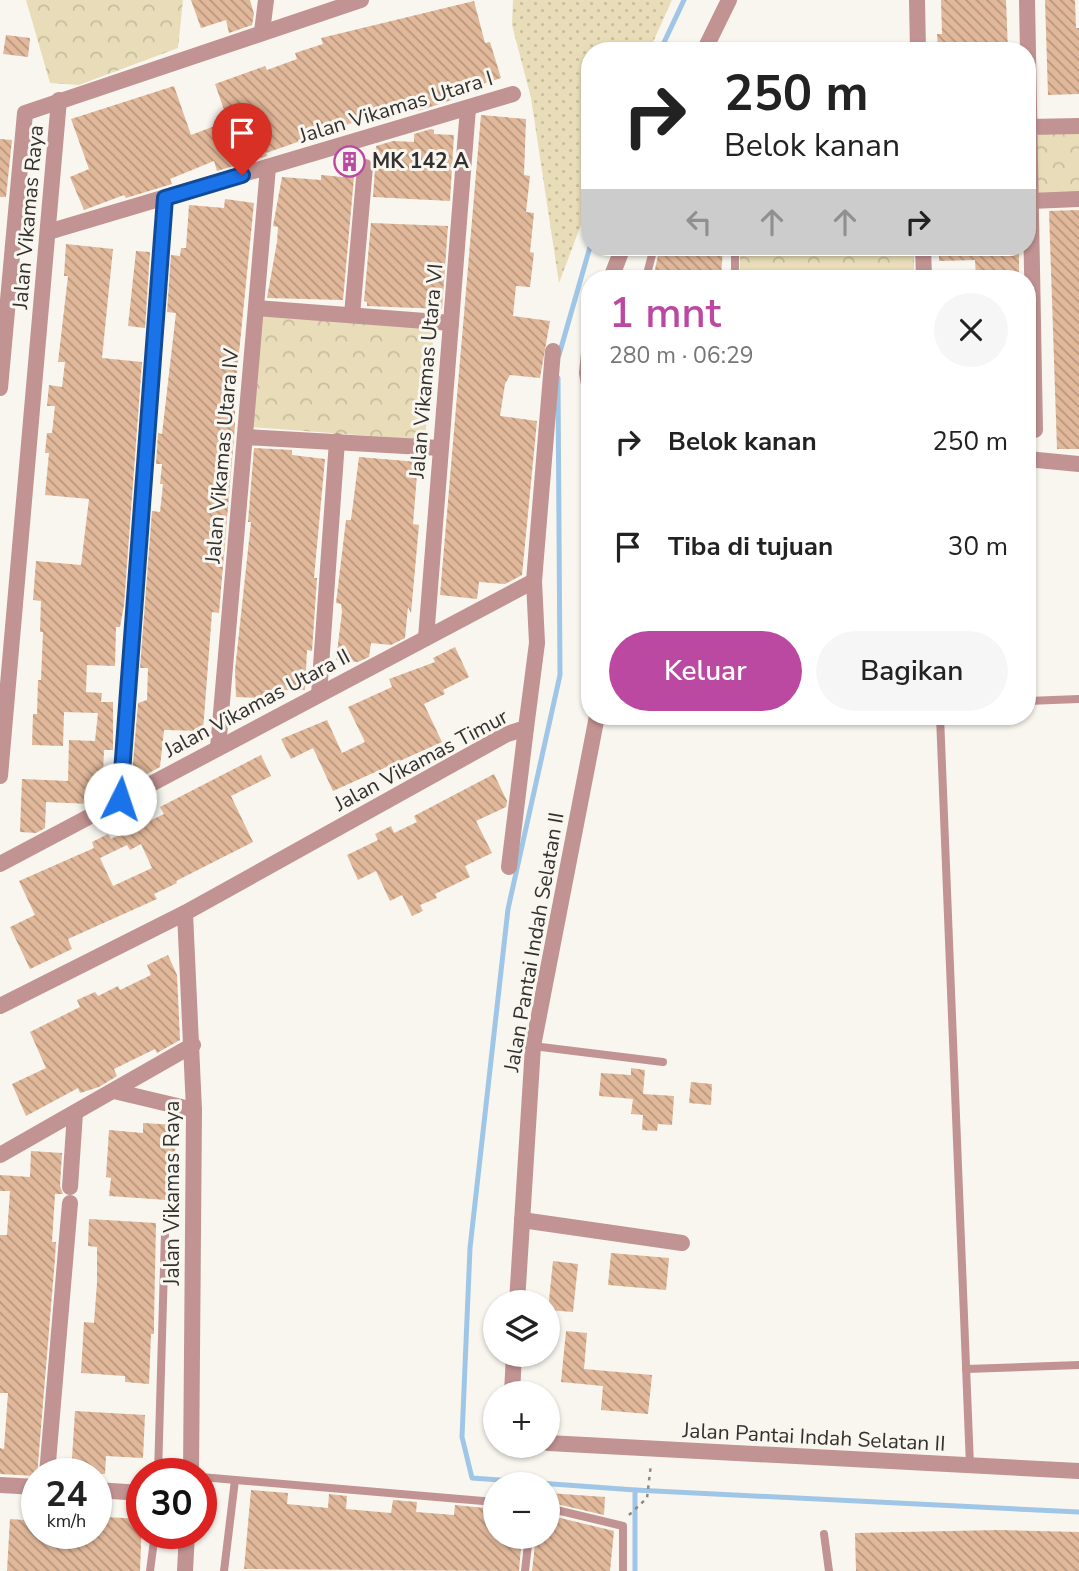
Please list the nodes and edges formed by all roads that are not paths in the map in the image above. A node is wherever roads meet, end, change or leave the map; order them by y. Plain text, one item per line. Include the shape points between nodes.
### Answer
1 (266, 0) edge
2 (361, 0) edge
3 (729, 0) edge
4 (917, 0) edge
5 (1027, 0) edge
6 (262, 32) junction
7 (709, 42) edge
8 (918, 42) edge
9 (1028, 42) edge
10 (513, 94) dead end
11 (56, 101) junction
12 (468, 108) junction
13 (1079, 126) edge
14 (1036, 127) edge
15 (268, 167) junction
16 (365, 167) dead end
17 (165, 198) junction
18 (1079, 199) edge
19 (1036, 201) edge
20 (48, 232) junction
21 (7, 247) edge
22 (256, 308) junction
23 (352, 315) junction
24 (451, 323) junction
25 (553, 351) dead end
26 (0, 388) edge
27 (245, 437) junction
28 (337, 441) junction
29 (440, 448) junction
30 (1036, 460) edge
31 (1079, 464) edge
32 (534, 580) junction
33 (426, 638) junction
34 (319, 694) junction
35 (1079, 699) edge
36 (1036, 701) edge
37 (595, 725) edge
38 (940, 725) edge
39 (526, 728) junction
40 (218, 748) junction
41 (0, 776) edge
42 (120, 799) junction
43 (0, 864) edge
44 (509, 867) dead end
45 (185, 913) junction
46 (0, 1006) edge
47 (193, 1045) junction
48 (533, 1046) junction
49 (663, 1062) dead end
50 (114, 1090) junction
51 (194, 1110) junction
52 (75, 1113) junction
53 (0, 1155) edge
54 (522, 1220) junction
55 (164, 1233) dead end
56 (682, 1243) dead end
57 (518, 1290) edge
58 (1079, 1365) edge
59 (966, 1369) junction
60 (560, 1444) edge
61 (48, 1458) edge
62 (158, 1458) edge
63 (191, 1458) edge
64 (970, 1466) junction
65 (1079, 1471) edge
66 (217, 1478) edge
67 (235, 1480) junction
68 (0, 1485) edge
69 (21, 1486) edge
70 (483, 1501) edge
71 (560, 1511) edge
72 (824, 1534) dead end
73 (153, 1549) edge
74 (187, 1549) edge
75 (528, 1549) edge
76 (150, 1571) edge
77 (186, 1571) edge
78 (225, 1571) edge
79 (525, 1571) edge
80 (622, 1571) edge
81 (829, 1571) edge

1 - 6 street
2 - 6 street
3 - 7 street
4 - 8 street
5 - 9 street
6 - 11 street
10 - 12 street, Jalan Vikamas Utara I
11 - 20 street, Jalan Vikamas Raya
11 - 21 street, Jalan Vikamas Raya via 23,116
12 - 15 street, Jalan Vikamas Utara I
12 - 24 street, Jalan Vikamas Utara VI
13 - 14 street
15 - 17 street, Jalan Vikamas Utara I
15 - 22 street, Jalan Vikamas Utara IV
16 - 23 street
17 - 20 street, Jalan Vikamas Utara I
17 - 42 street
18 - 19 street
20 - 41 street, Jalan Vikamas Raya
21 - 26 street, Jalan Vikamas Raya
22 - 23 street
22 - 27 street, Jalan Vikamas Utara IV
23 - 24 street
24 - 29 street, Jalan Vikamas Utara VI
25 - 32 street, Jalan Vikamas Timur
27 - 28 street
27 - 40 street, Jalan Vikamas Utara IV
28 - 29 street
28 - 34 street
29 - 33 street, Jalan Vikamas Utara VI
30 - 31 street
32 - 33 street, Jalan Vikamas Utara II
32 - 39 street, Jalan Vikamas Timur via 537,643
33 - 34 street, Jalan Vikamas Utara II
34 - 40 street, Jalan Vikamas Utara II
35 - 36 lane
37 - 48 street, Jalan Pantai Indah Selatan II
38 - 59 lane
39 - 44 street
39 - 45 street, Jalan Vikamas Timur
40 - 42 street, Jalan Vikamas Utara II
42 - 43 street, Jalan Vikamas Utara II
45 - 46 street, Jalan Vikamas Timur
45 - 47 street, Jalan Vikamas Raya
47 - 50 street
47 - 51 street, Jalan Vikamas Raya
48 - 49 lane
48 - 54 street, Jalan Pantai Indah Selatan II
50 - 51 street
50 - 52 street
51 - 63 street, Jalan Vikamas Raya
52 - 53 street
52 - 61 street
54 - 56 street
54 - 57 street, Jalan Pantai Indah Selatan II
55 - 62 lane
58 - 59 lane
59 - 64 lane
60 - 64 street, Jalan Pantai Indah Selatan II
64 - 65 street, Jalan Pantai Indah Selatan II
66 - 67 lane
67 - 70 lane
67 - 78 lane
68 - 69 street
71 - 80 lane via 623,1527
72 - 81 lane
73 - 76 lane
74 - 77 street
75 - 79 lane

